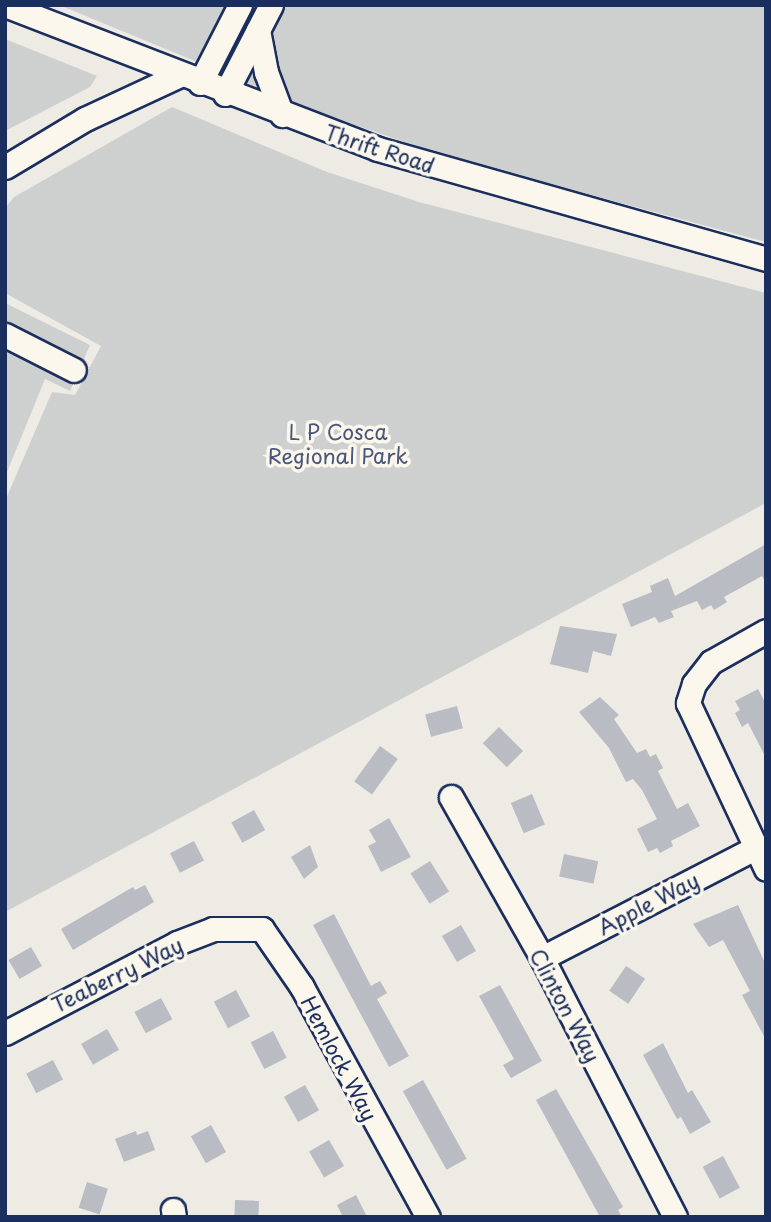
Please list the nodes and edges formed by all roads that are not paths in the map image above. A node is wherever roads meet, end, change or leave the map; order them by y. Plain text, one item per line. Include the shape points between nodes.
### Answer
1 (5, 5) edge
2 (240, 5) edge
3 (271, 5) edge
4 (258, 30) junction
5 (190, 79) junction
6 (225, 94) junction
7 (282, 115) junction
8 (5, 167) edge
9 (766, 259) edge
10 (5, 335) edge
11 (74, 369) dead end
12 (766, 631) edge
13 (451, 797) dead end
14 (755, 848) junction
15 (766, 869) edge
16 (233, 926) joint
17 (542, 958) junction
18 (5, 1033) edge
19 (428, 1217) edge
20 (675, 1217) edge

1 - 5 street, Thrift Road
2 - 5 street
3 - 4 street
4 - 6 street
4 - 7 street via 265,72
5 - 6 street, Thrift Road
5 - 8 street via 74,124
6 - 7 street, Thrift Road
7 - 9 street, Thrift Road via 491,184
10 - 11 street
12 - 14 street via 711,662 688,695 689,711
13 - 17 street, Clinton Way
14 - 15 street
14 - 17 street, Apple Way
16 - 18 street, Teaberry Way via 177,943
16 - 19 street, Hemlock Way via 262,929 278,947
17 - 20 street, Clinton Way

